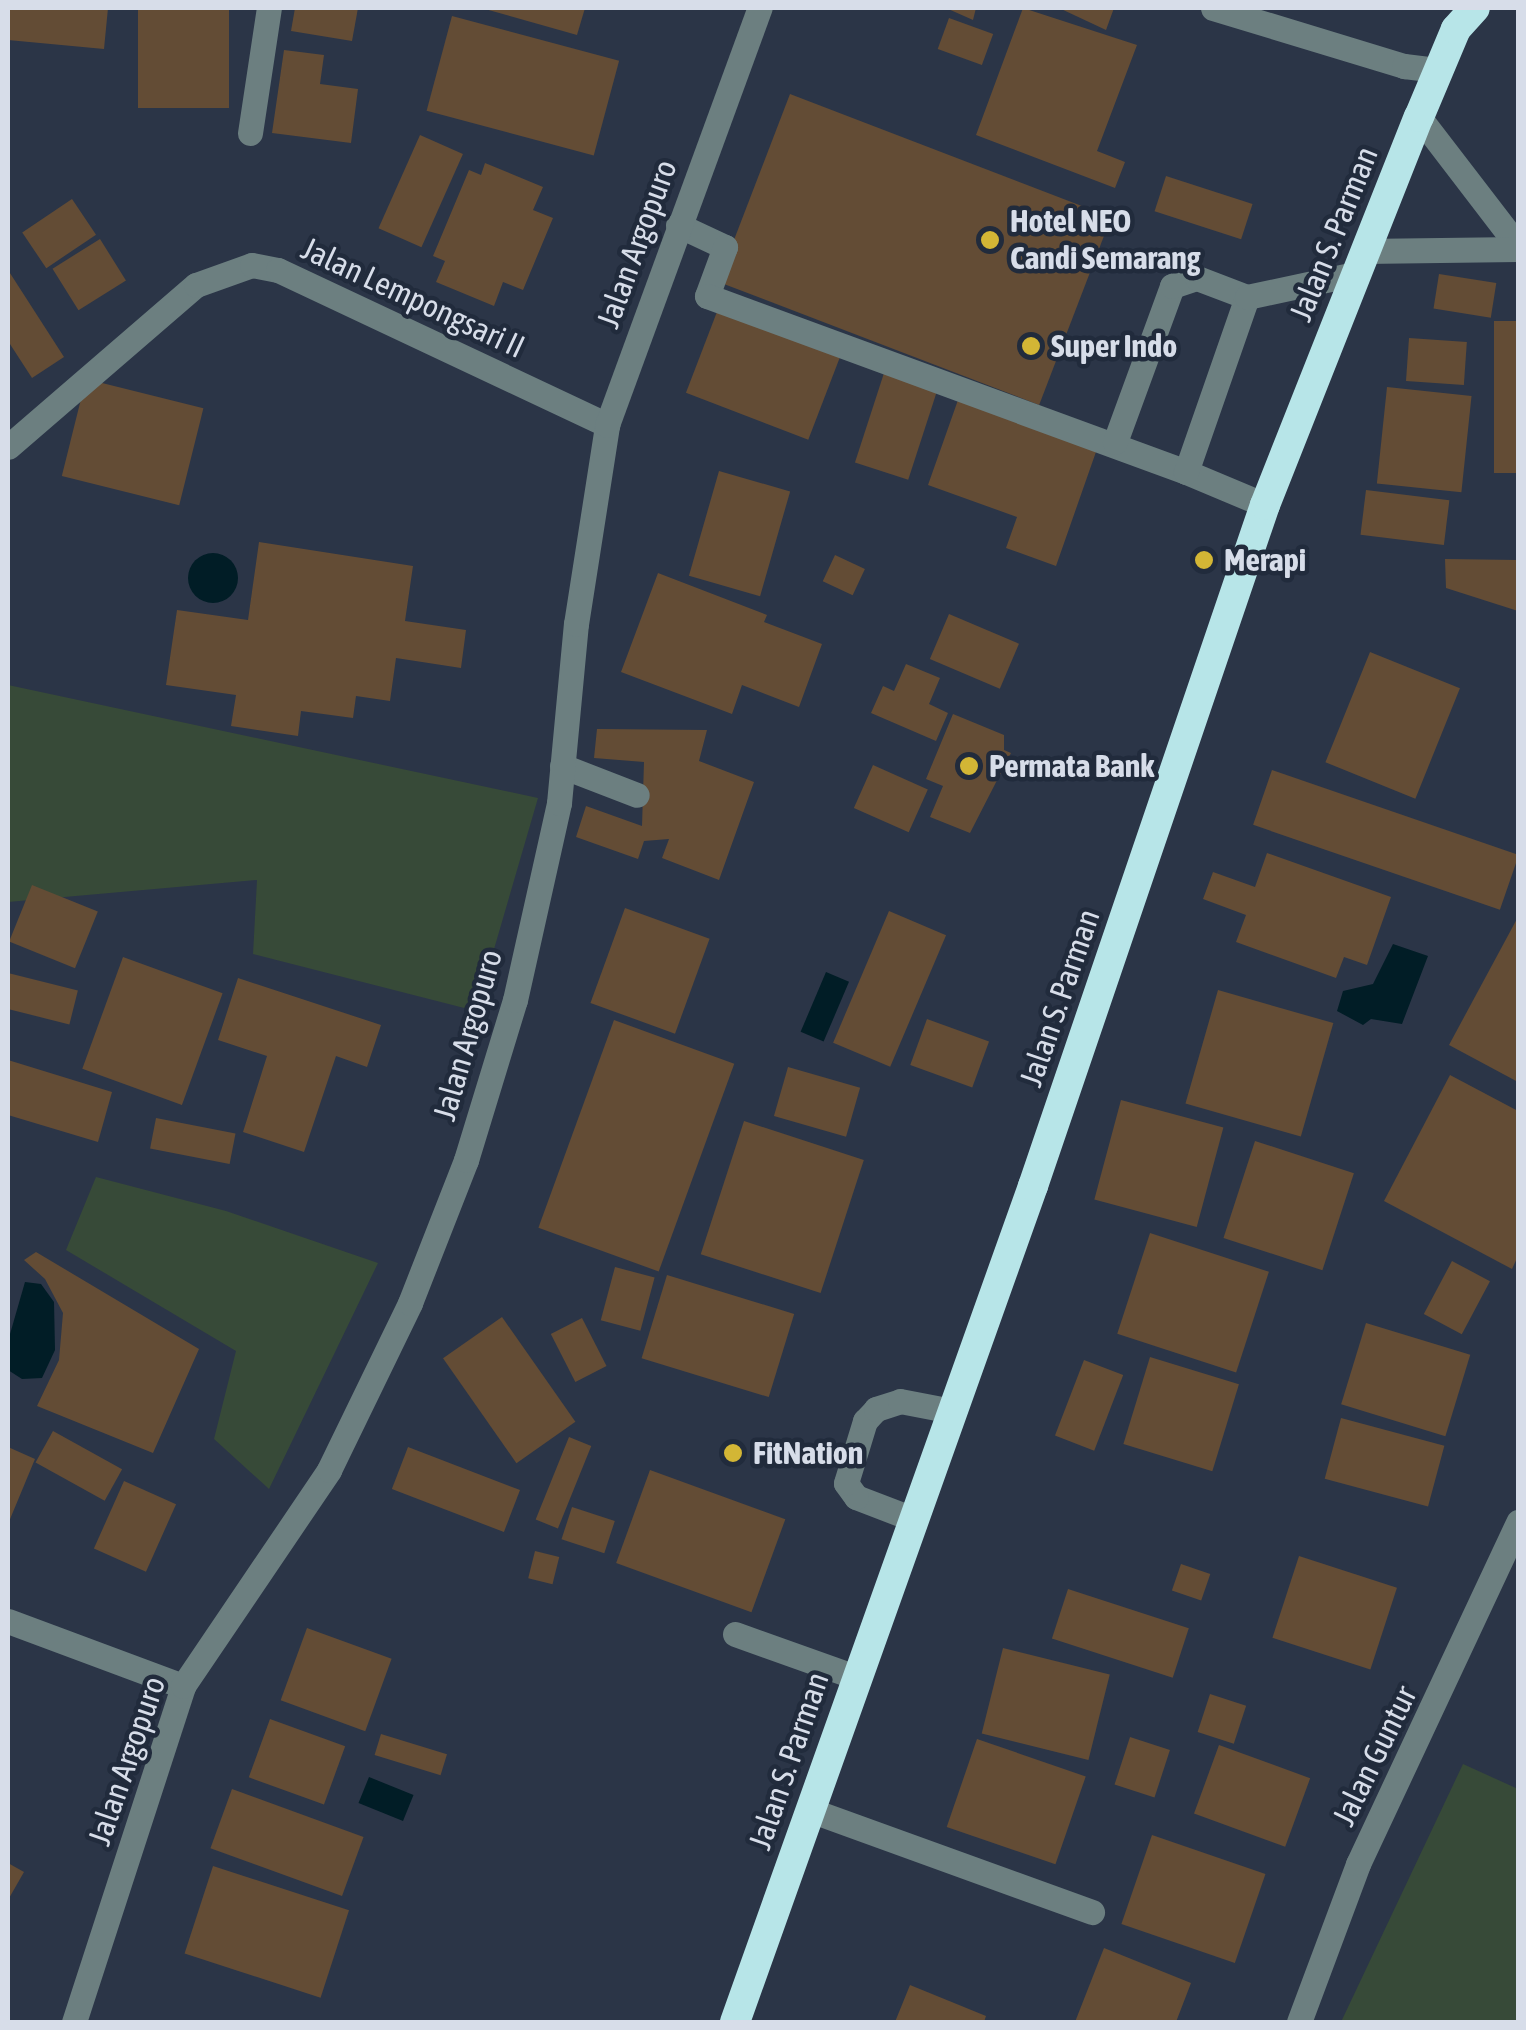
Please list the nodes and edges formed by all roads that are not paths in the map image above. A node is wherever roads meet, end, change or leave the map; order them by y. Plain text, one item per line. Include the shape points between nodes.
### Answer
1 (269, 8) edge
2 (760, 8) edge
3 (1213, 8) edge
4 (1476, 8) edge
5 (1439, 70) junction
6 (1419, 117) junction
7 (250, 133) dead end
8 (678, 224) junction
9 (1518, 247) edge
10 (1358, 262) junction
11 (1247, 297) junction
12 (606, 425) junction
13 (1115, 442) junction
14 (8, 447) edge
15 (1186, 472) junction
16 (1265, 505) junction
17 (562, 766) junction
18 (637, 795) dead end
19 (952, 1411) junction
20 (913, 1519) junction
21 (1518, 1522) edge
22 (8, 1621) edge
23 (735, 1634) dead end
24 (856, 1677) junction
25 (182, 1686) junction
26 (810, 1810) junction
27 (1092, 1912) dead end
28 (74, 2022) edge
29 (735, 2022) edge
30 (1299, 2022) edge

1 - 7 street
2 - 8 street, Jalan Argopuro
3 - 5 street via 1404,66
4 - 5 highway, Jalan S. Parman via 1456,29
5 - 6 highway, Jalan S. Parman
6 - 9 street
6 - 10 highway, Jalan S. Parman
8 - 12 street, Jalan Argopuro
8 - 13 street via 725,247 707,296
9 - 10 street
10 - 11 street
10 - 16 highway, Jalan S. Parman
11 - 13 street via 1197,278 1172,286
11 - 15 street
12 - 14 street, Jalan Lempongsari II via 278,270 252,265 196,285
12 - 17 street, Jalan Argopuro
13 - 15 street
15 - 16 street
16 - 19 highway, Jalan S. Parman
17 - 18 street
17 - 25 street, Jalan Argopuro via 514,1000 466,1160 410,1304 329,1470
19 - 20 highway, Jalan S. Parman
19 - 20 street via 900,1400 876,1408 865,1421 846,1483 856,1497
20 - 24 highway, Jalan S. Parman
21 - 30 street, Jalan Guntur via 1358,1864
22 - 25 street
23 - 24 street
24 - 26 highway, Jalan S. Parman
25 - 28 street, Jalan Argopuro
26 - 27 street
26 - 29 highway, Jalan S. Parman

